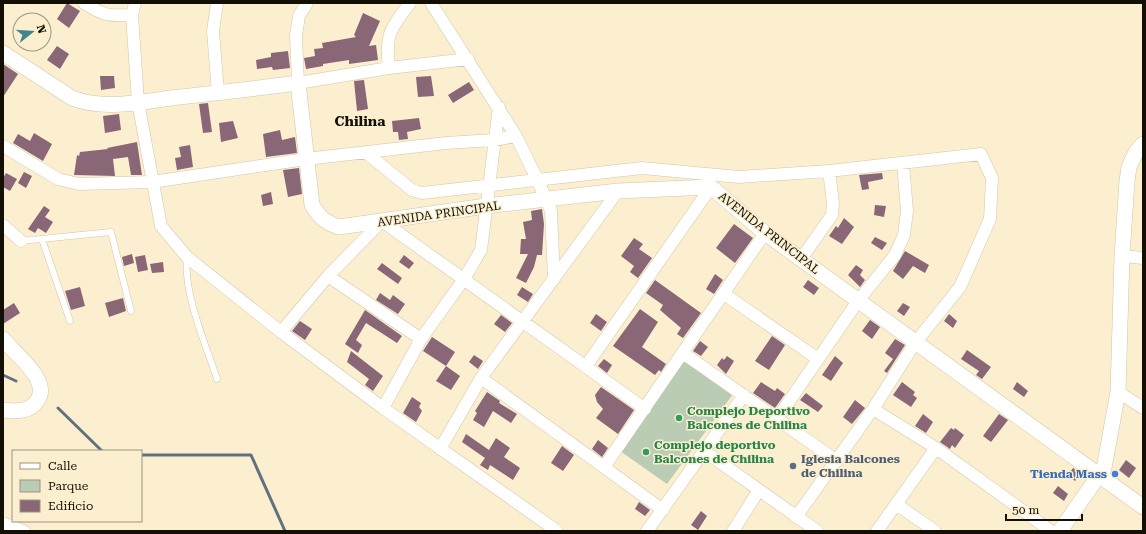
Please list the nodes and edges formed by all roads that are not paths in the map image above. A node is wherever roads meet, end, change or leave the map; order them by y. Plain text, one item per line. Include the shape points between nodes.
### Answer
1 (84, 3) edge
2 (217, 3) edge
3 (307, 3) edge
4 (410, 3) edge
5 (432, 3) edge
6 (134, 9) edge
7 (3, 53) edge
8 (468, 59) junction
9 (389, 68) junction
10 (298, 83) junction
11 (218, 93) junction
12 (138, 102) junction
13 (499, 107) junction
14 (516, 136) junction
15 (494, 140) junction
16 (1143, 144) edge
17 (3, 146) edge
18 (365, 152) junction
19 (306, 159) junction
20 (903, 163) junction
21 (829, 171) junction
22 (538, 181) junction
23 (152, 182) junction
24 (488, 187) junction
25 (711, 187) junction
26 (618, 191) junction
27 (546, 200) junction
28 (486, 206) junction
29 (382, 221) junction
30 (3, 224) edge
31 (766, 233) junction
32 (42, 239) junction
33 (21, 241) joint
34 (1122, 256) junction
35 (187, 257) junction
36 (1143, 258) edge
37 (801, 259) junction
38 (328, 276) junction
39 (464, 279) junction
40 (554, 279) junction
41 (724, 294) junction
42 (858, 301) junction
43 (131, 311) dead end
44 (70, 321) dead end
45 (523, 321) junction
46 (281, 332) junction
47 (3, 339) edge
48 (421, 339) junction
49 (915, 343) junction
50 (683, 353) junction
51 (818, 360) junction
52 (586, 366) junction
53 (481, 378) junction
54 (216, 379) dead end
55 (1118, 392) junction
56 (744, 395) junction
57 (383, 408) junction
58 (873, 408) junction
59 (1143, 408) edge
60 (645, 409) junction
61 (3, 410) edge
62 (777, 419) junction
63 (440, 448) junction
64 (936, 448) junction
65 (704, 451) junction
66 (837, 461) junction
67 (604, 468) junction
68 (1099, 475) junction
69 (759, 490) junction
70 (896, 504) junction
71 (1143, 507) edge
72 (662, 510) junction
73 (796, 517) junction
74 (3, 523) edge
75 (24, 531) edge
76 (557, 531) edge
77 (648, 531) edge
78 (733, 531) edge
79 (817, 531) edge
80 (877, 531) edge
81 (935, 531) edge
82 (1051, 531) edge
83 (1060, 531) edge

1 - 6 street via 99,13 110,16
2 - 11 street via 213,31
3 - 10 street via 299,16 296,34
4 - 9 street via 392,26 386,46
5 - 8 street
6 - 12 street
7 - 12 street via 72,98 83,102
8 - 9 street
8 - 13 street
9 - 10 street
10 - 11 street
10 - 19 street, AVENIDA PRINCIPAL
11 - 12 street
12 - 23 street
13 - 14 street
13 - 15 street
14 - 15 street
14 - 22 street
15 - 18 street
15 - 24 street
16 - 34 street via 1136,152 1130,167
17 - 23 street via 58,179 79,184
18 - 19 street
18 - 24 street via 412,190 422,193
19 - 23 street
19 - 29 street, AVENIDA PRINCIPAL via 312,204 327,223 340,227
20 - 21 street
20 - 42 street via 907,211 904,235 895,255
20 - 49 street via 981,154 992,178 990,219 960,287
21 - 22 street via 739,177 642,168
21 - 37 street via 832,215
22 - 24 street
22 - 27 street
23 - 35 street via 161,226
24 - 28 street
25 - 26 street, AVENIDA PRINCIPAL
25 - 31 street, AVENIDA PRINCIPAL
25 - 52 street
26 - 27 street, AVENIDA PRINCIPAL
26 - 40 street
27 - 28 street, AVENIDA PRINCIPAL
27 - 40 street via 551,211
28 - 29 street, AVENIDA PRINCIPAL
28 - 39 street via 480,250
29 - 38 street
29 - 39 street
30 - 33 street
31 - 37 street, AVENIDA PRINCIPAL
31 - 41 street
32 - 33 lane
32 - 43 lane via 111,232
32 - 44 lane
34 - 36 street
34 - 55 street
35 - 46 street
35 - 54 lane via 186,270 191,298
37 - 42 street, AVENIDA PRINCIPAL
38 - 46 street
38 - 48 street
39 - 45 street
39 - 48 street
40 - 45 street
41 - 50 street
41 - 51 street
42 - 49 street, AVENIDA PRINCIPAL
42 - 51 street
45 - 52 street
45 - 53 street
46 - 57 street
47 - 61 street via 38,377 41,390 40,397 32,407 25,410
48 - 57 street
49 - 58 street
49 - 68 street, AVENIDA PRINCIPAL
50 - 56 street
50 - 60 street
51 - 62 street
52 - 60 street
53 - 63 street
53 - 67 street
55 - 59 street
55 - 68 street via 1104,468
56 - 62 street
56 - 65 street
57 - 63 street
58 - 64 street
58 - 66 street
60 - 67 street
62 - 66 street
63 - 76 street
64 - 70 street
64 - 82 street
65 - 69 street
65 - 72 street
66 - 73 street
67 - 72 street
68 - 71 street, AVENIDA PRINCIPAL
68 - 83 street
69 - 73 street
69 - 78 street
70 - 80 street
70 - 81 street
72 - 77 street
73 - 79 street
74 - 75 street

